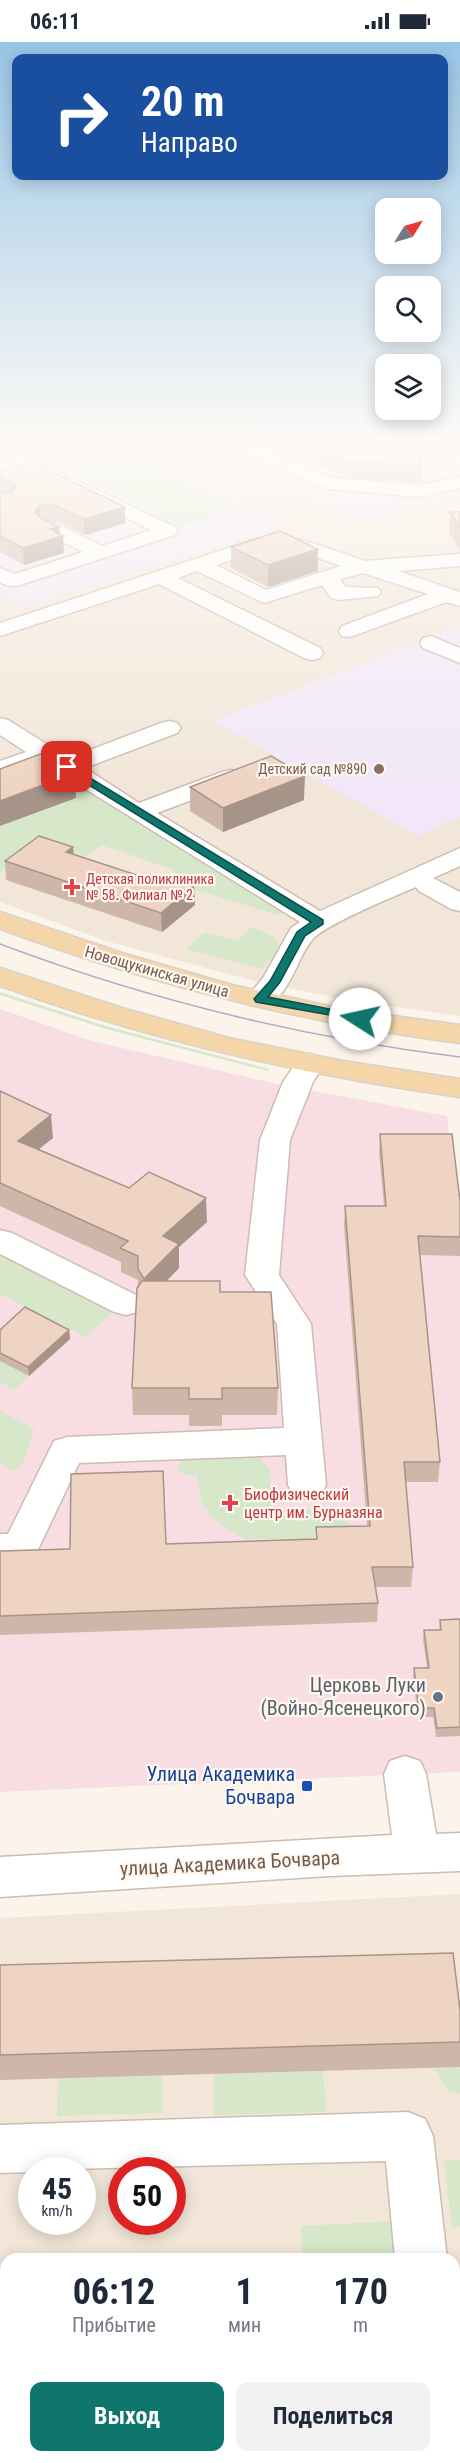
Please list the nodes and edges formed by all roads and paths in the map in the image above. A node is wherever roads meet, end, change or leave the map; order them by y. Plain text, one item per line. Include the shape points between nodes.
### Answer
1 (82, 559) edge
2 (214, 559) edge
3 (341, 559) edge
4 (460, 560) edge
5 (198, 564) junction
6 (363, 567) junction
7 (0, 574) edge
8 (328, 576) junction
9 (160, 577) junction
10 (371, 592) dead end
11 (454, 597) edge
12 (0, 630) edge
13 (350, 631) dead end
14 (431, 643) dead end
15 (312, 653) dead end
16 (460, 656) edge
17 (0, 725) edge
18 (169, 728) dead end
19 (45, 753) junction
20 (67, 767) junction
21 (0, 769) edge
22 (250, 770) edge
23 (137, 812) junction
24 (460, 856) edge
25 (460, 870) edge
26 (428, 885) junction
27 (460, 903) edge
28 (0, 920) edge
29 (319, 922) junction
30 (296, 943) junction
31 (0, 976) edge
32 (260, 999) junction
33 (460, 1034) edge
34 (310, 1063) junction
35 (460, 1088) edge
36 (0, 1241) edge
37 (126, 1304) dead end
38 (303, 1441) junction
39 (307, 1485) dead end
40 (0, 1549) edge
41 (405, 1774) dead end
42 (460, 1852) edge
43 (417, 1853) junction
44 (0, 1877) edge
45 (0, 2149) edge
46 (420, 2253) edge

1 - 7 street via 13,581
2 - 5 street
3 - 6 street
4 - 6 street
5 - 8 street via 264,597
5 - 9 street
6 - 8 street
6 - 11 street
8 - 10 street via 338,594
9 - 12 street
9 - 15 street
11 - 13 street
14 - 16 street
17 - 19 street
18 - 20 street
19 - 20 street
19 - 21 street
20 - 23 street
22 - 23 street
23 - 29 street
24 - 29 street
25 - 26 street
26 - 27 street
26 - 30 street
28 - 32 main road, Новощукинская улица via 153,972
29 - 30 street via 301,934
30 - 32 street via 275,982
31 - 34 main road via 188,1035
32 - 33 main road, Новощукинская улица
34 - 35 main road
34 - 38 street via 298,1082 275,1140 262,1275 294,1324
36 - 37 street
38 - 39 street
38 - 40 street via 67,1449 20,1548
41 - 43 street
42 - 43 street, улица Академика Бочвара
43 - 44 street, улица Академика Бочвара
45 - 46 street via 408,2136

